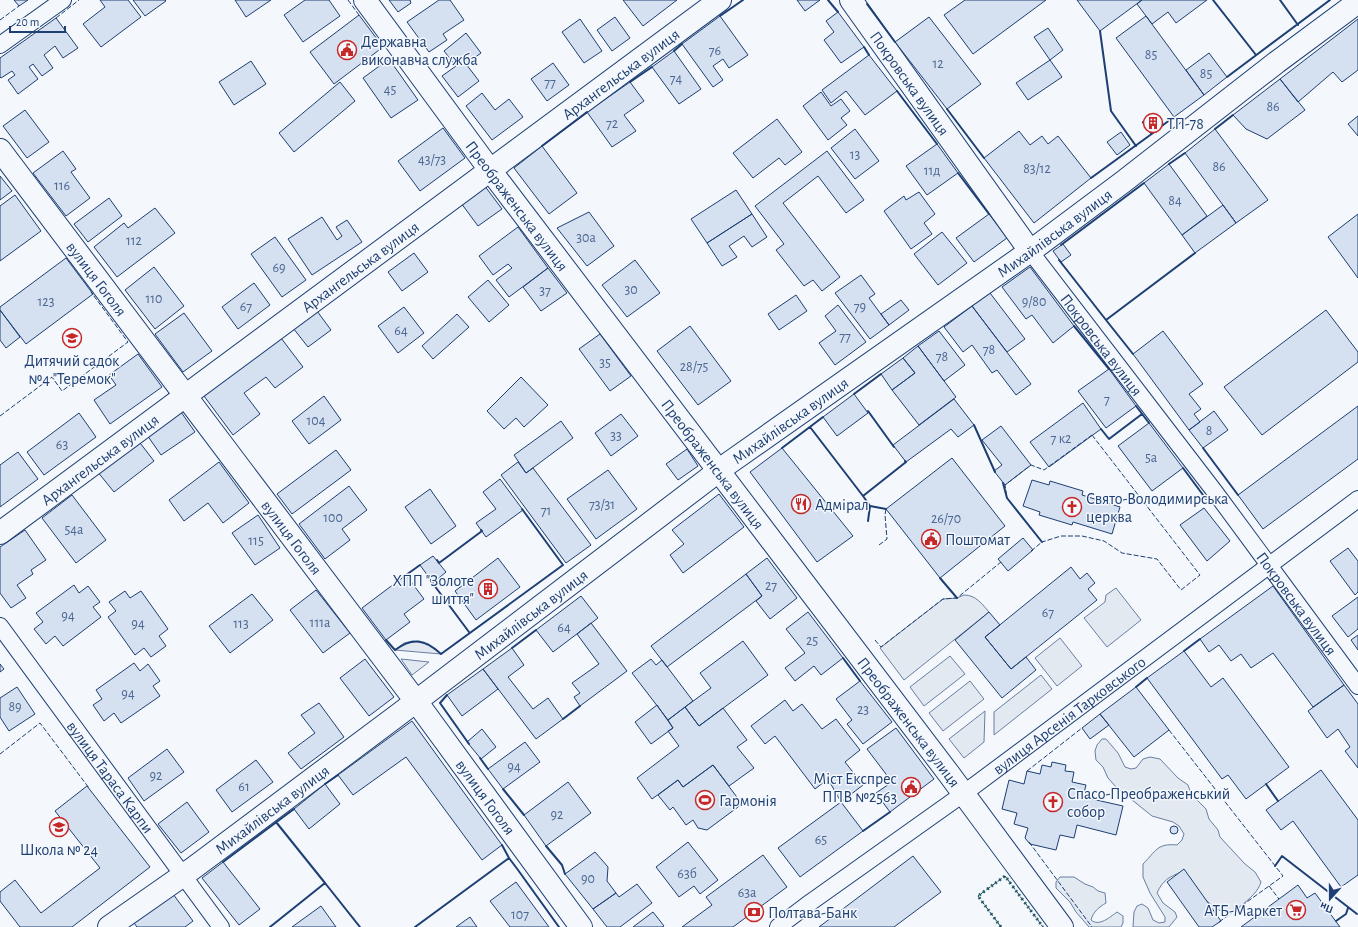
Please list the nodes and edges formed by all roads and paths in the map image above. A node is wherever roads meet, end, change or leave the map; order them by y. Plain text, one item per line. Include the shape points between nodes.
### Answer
1 (63, 0) edge
2 (365, 0) edge
3 (720, 0) edge
4 (851, 0) edge
5 (1358, 2) edge
6 (0, 45) edge
7 (0, 150) edge
8 (490, 170) junction
9 (1030, 251) junction
10 (186, 395) junction
11 (719, 471) junction
12 (1358, 499) edge
13 (0, 533) edge
14 (1269, 564) junction
15 (0, 626) edge
16 (1358, 686) edge
17 (415, 701) junction
18 (964, 794) junction
19 (183, 875) junction
20 (109, 927) edge
21 (221, 927) edge
22 (581, 927) edge
23 (778, 927) edge
24 (1062, 927) edge

1 - 6 street
2 - 8 street, Преображенська вулиця
3 - 8 street, Архангельська вулиця
4 - 9 street, Покровська вулиця
5 - 9 street, Михайлівська вулиця
7 - 10 street, вулиця Гоголя
8 - 10 street, Архангельська вулиця
8 - 11 street, Преображенська вулиця
9 - 11 street, Михайлівська вулиця
9 - 14 street, Покровська вулиця
10 - 13 street, Архангельська вулиця
10 - 17 street, вулиця Гоголя
11 - 17 street, Михайлівська вулиця
11 - 18 street, Преображенська вулиця
12 - 14 street, вулиця Арсенія Тарковського
14 - 16 street, Покровська вулиця
14 - 18 street, вулиця Арсенія Тарковського
15 - 19 street, вулиця Тараса Карпи
17 - 19 street, Михайлівська вулиця
17 - 22 street, вулиця Гоголя
18 - 23 street, вулиця Арсенія Тарковського
18 - 24 street, Преображенська вулиця
19 - 20 street, Михайлівська вулиця
19 - 21 street, вулиця Тараса Карпи

